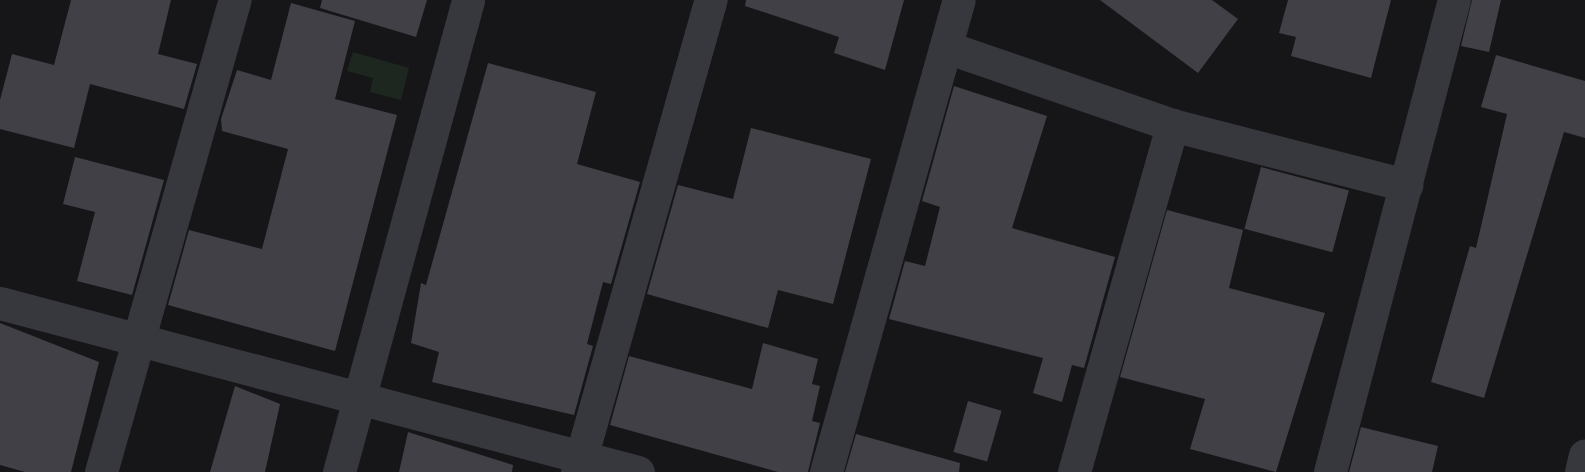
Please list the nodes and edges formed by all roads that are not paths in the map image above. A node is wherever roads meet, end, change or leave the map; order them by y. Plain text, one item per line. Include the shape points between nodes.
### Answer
1 (235, 0) edge
2 (468, 0) edge
3 (711, 0) edge
4 (959, 0) edge
5 (1454, 0) edge
6 (946, 47) junction
7 (1172, 125) junction
8 (1406, 185) junction
9 (0, 303) edge
10 (142, 342) junction
11 (359, 395) junction
12 (1585, 455) edge
13 (579, 464) edge
14 (101, 472) edge
15 (339, 472) edge
16 (638, 472) edge
17 (826, 472) edge
18 (1074, 472) edge
19 (1330, 472) edge
20 (1581, 472) edge

1 - 10 street
2 - 11 street
3 - 13 street
4 - 6 street
5 - 8 street
6 - 7 street
6 - 17 street
7 - 8 street
7 - 18 street
8 - 19 street
9 - 10 street
10 - 11 street
10 - 14 street
11 - 13 street
11 - 15 street
12 - 20 street
13 - 16 street

